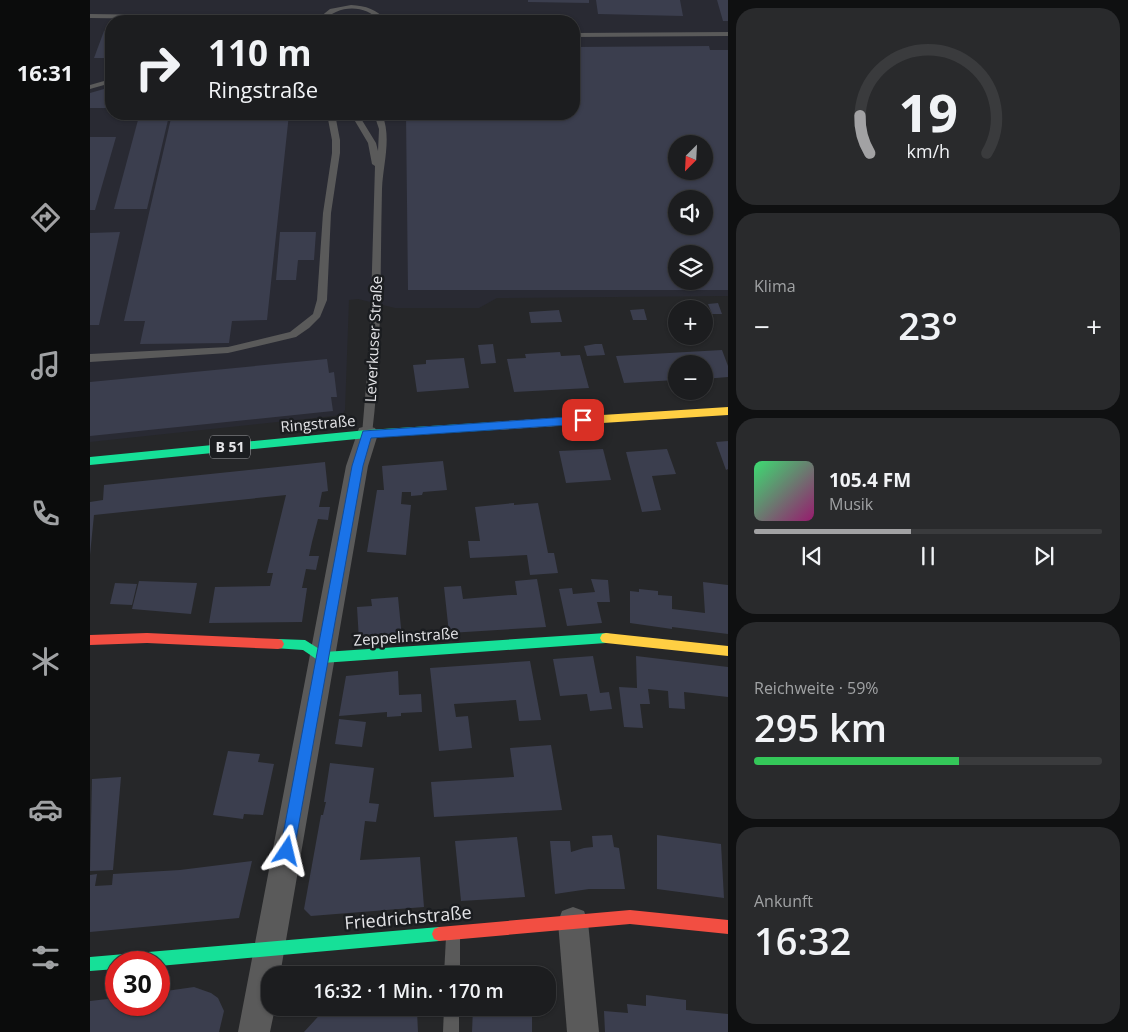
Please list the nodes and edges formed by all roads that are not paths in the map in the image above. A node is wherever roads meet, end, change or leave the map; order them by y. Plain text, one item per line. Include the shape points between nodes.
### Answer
1 (370, 0) edge
2 (368, 10) junction
3 (324, 15) edge
4 (378, 15) edge
5 (90, 16) edge
6 (105, 16) edge
7 (728, 34) edge
8 (580, 35) edge
9 (105, 83) edge
10 (90, 87) edge
11 (332, 120) edge
12 (360, 120) edge
13 (382, 120) edge
14 (378, 176) junction
15 (90, 358) edge
16 (728, 410) edge
17 (367, 434) junction
18 (90, 462) edge
19 (90, 640) edge
20 (728, 651) edge
21 (322, 658) junction
22 (573, 922) junction
23 (728, 927) edge
24 (453, 932) junction
25 (270, 947) junction
26 (90, 964) edge
27 (452, 966) edge
28 (452, 1016) edge
29 (254, 1032) edge
30 (451, 1032) edge
31 (583, 1032) edge

1 - 2 lane
2 - 3 lane via 340,8
2 - 4 lane
5 - 6 lane
7 - 8 lane
9 - 10 lane
11 - 15 lane via 336,153 327,213 322,300 317,315 306,326 293,335 228,350
12 - 14 lane, Leverkuser Straße via 372,143
13 - 14 lane, Leverkuser Straße
14 - 17 lane, Leverkuser Straße via 372,394
16 - 17 street, Ringstraße / B 51
17 - 18 street, Ringstraße / B 51
17 - 21 street, Leverkuser Straße via 357,466
19 - 21 street via 147,638 305,645
20 - 21 street, Zeppelinstraße via 614,637
21 - 25 street, Leverkuser Straße
22 - 23 street, Friedrichstraße via 630,917
22 - 24 street, Friedrichstraße
22 - 31 street
24 - 25 street, Friedrichstraße
24 - 27 lane
25 - 26 street, Friedrichstraße
25 - 29 street, Leverkuser Straße
28 - 30 lane

